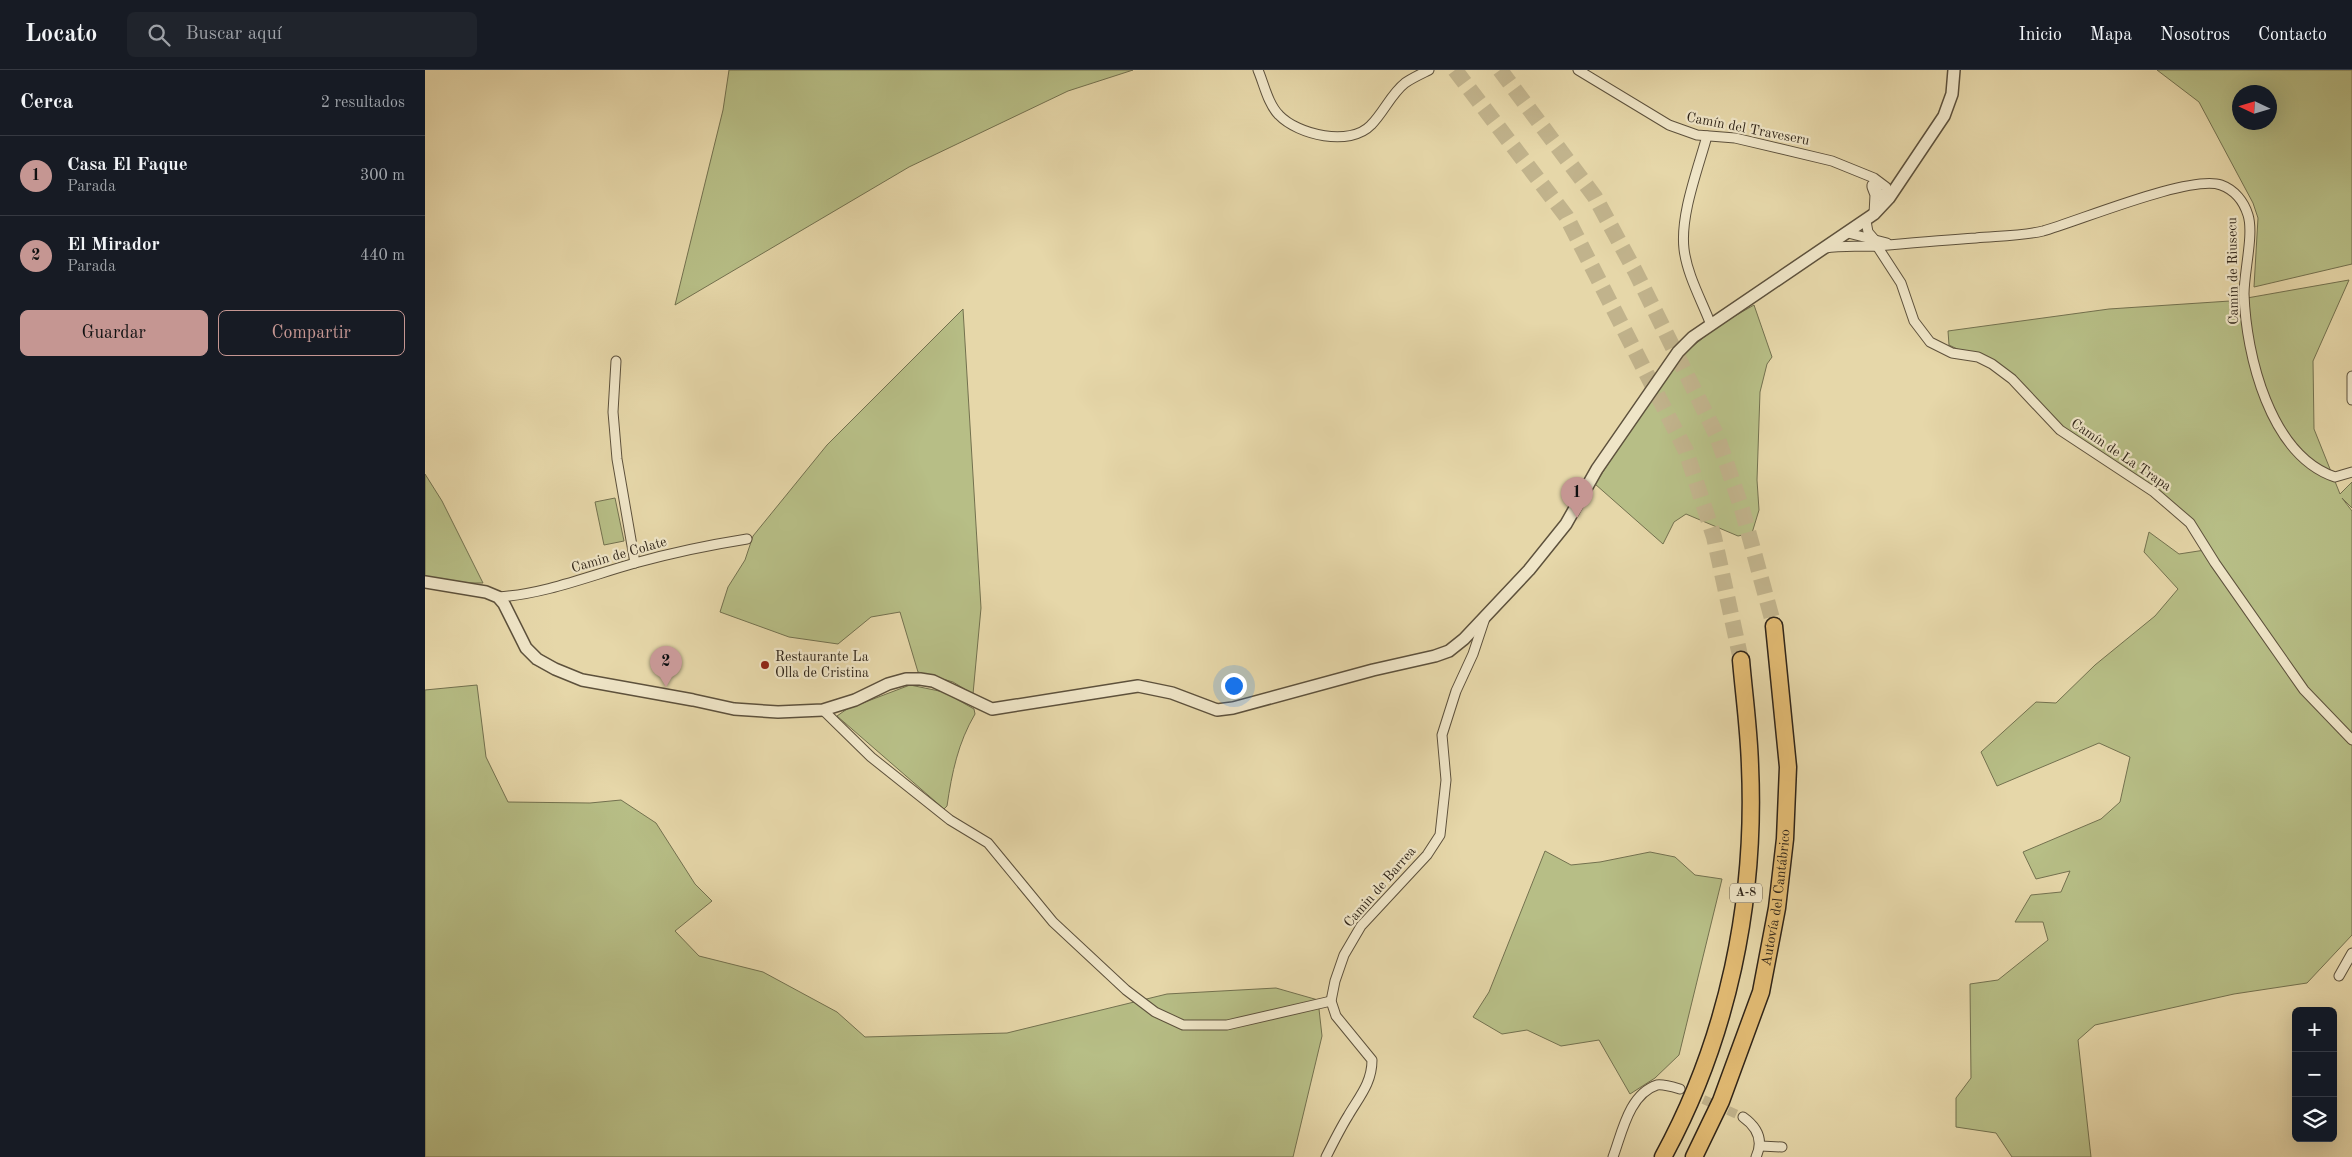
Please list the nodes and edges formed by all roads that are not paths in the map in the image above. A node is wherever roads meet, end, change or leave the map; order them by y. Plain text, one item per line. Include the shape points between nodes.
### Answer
1 (1258, 70) edge
2 (1429, 70) edge
3 (1578, 70) edge
4 (1954, 70) edge
5 (1707, 136) junction
6 (1866, 176) junction
7 (1872, 185) junction
8 (1889, 198) junction
9 (1870, 218) junction
10 (1848, 233) junction
11 (1876, 243) junction
12 (1863, 246) junction
13 (1825, 248) junction
14 (1711, 325) junction
15 (616, 361) dead end
16 (2352, 376) edge
17 (2352, 400) edge
18 (2352, 472) edge
19 (747, 539) dead end
20 (635, 563) junction
21 (425, 582) edge
22 (498, 597) junction
23 (1485, 618) junction
24 (1774, 626) tunnel mouth
25 (1741, 660) tunnel mouth
26 (823, 710) junction
27 (2352, 740) edge
28 (2352, 953) edge
29 (2339, 976) dead end
30 (1331, 1001) junction
31 (1680, 1089) tunnel mouth
32 (1743, 1117) tunnel mouth
33 (1761, 1146) junction
34 (1783, 1147) dead end
35 (1326, 1157) edge
36 (1613, 1157) edge
37 (1663, 1157) edge
38 (1694, 1157) edge
39 (1757, 1157) edge

1 - 2 street via 1278,114 1293,127 1310,134 1341,137 1371,126 1405,83
3 - 5 street, Camín del Traveseru via 1669,125 1683,132
4 - 8 street via 1944,116
5 - 6 street, Camín del Traveseru via 1735,138 1799,152 1832,161
5 - 14 street via 1685,218 1683,248
6 - 7 street
6 - 8 street, Camín del Traveseru via 1886,187
7 - 8 street via 1882,197
7 - 9 street via 1875,195
8 - 9 street
9 - 10 street
9 - 11 street via 1868,232
10 - 11 street, Camín de Riusecu
10 - 12 street via 1851,239
10 - 13 street
11 - 12 street, Camín de Riusecu
11 - 18 street, Camín de Riusecu via 2042,231 2159,194 2201,184 2222,186 2243,202 2249,217 2244,294 2247,327 2256,373 2269,411 2292,444 2319,470 2335,477
11 - 27 street, Camín de La Trapa via 1901,283 1914,321 1930,342 1952,353 1978,357 1992,364 2012,379 2060,430 2154,492 2191,523 2215,563 2304,690
12 - 13 street, Camín de Riusecu
13 - 14 street
14 - 23 street via 1693,337 1666,366 1597,469 1567,524
15 - 20 street via 613,412 617,459
16 - 17 street
19 - 20 street, Camin de Colate
20 - 22 street, Camin de Colate via 554,588
21 - 22 street
22 - 26 street via 526,648 537,659 582,680 734,710
23 - 26 street via 1449,650 1435,656 1233,708 1217,710 1172,693 1138,686 992,710 933,681 920,679 888,684 855,700
23 - 30 street, Camin de Barrea via 1442,735 1445,780 1440,835 1427,855 1361,926 1344,955
24 - 38 highway, Autovía del Cantábrico / A-8 via 1787,767 1785,839 1777,908 1761,992 1721,1100
25 - 37 highway, Autovía del Cantábrico / A-8 via 1750,766 1750,836 1745,905 1729,984 1708,1060 1685,1118
26 - 30 street via 871,756 950,820 988,843 1053,922 1126,990 1155,1012 1183,1025 1227,1025
28 - 29 street
30 - 35 street via 1336,1016 1372,1060 1372,1066 1369,1083
31 - 36 street via 1658,1085 1644,1092 1629,1114
32 - 33 street via 1755,1126
33 - 34 street
33 - 39 street

